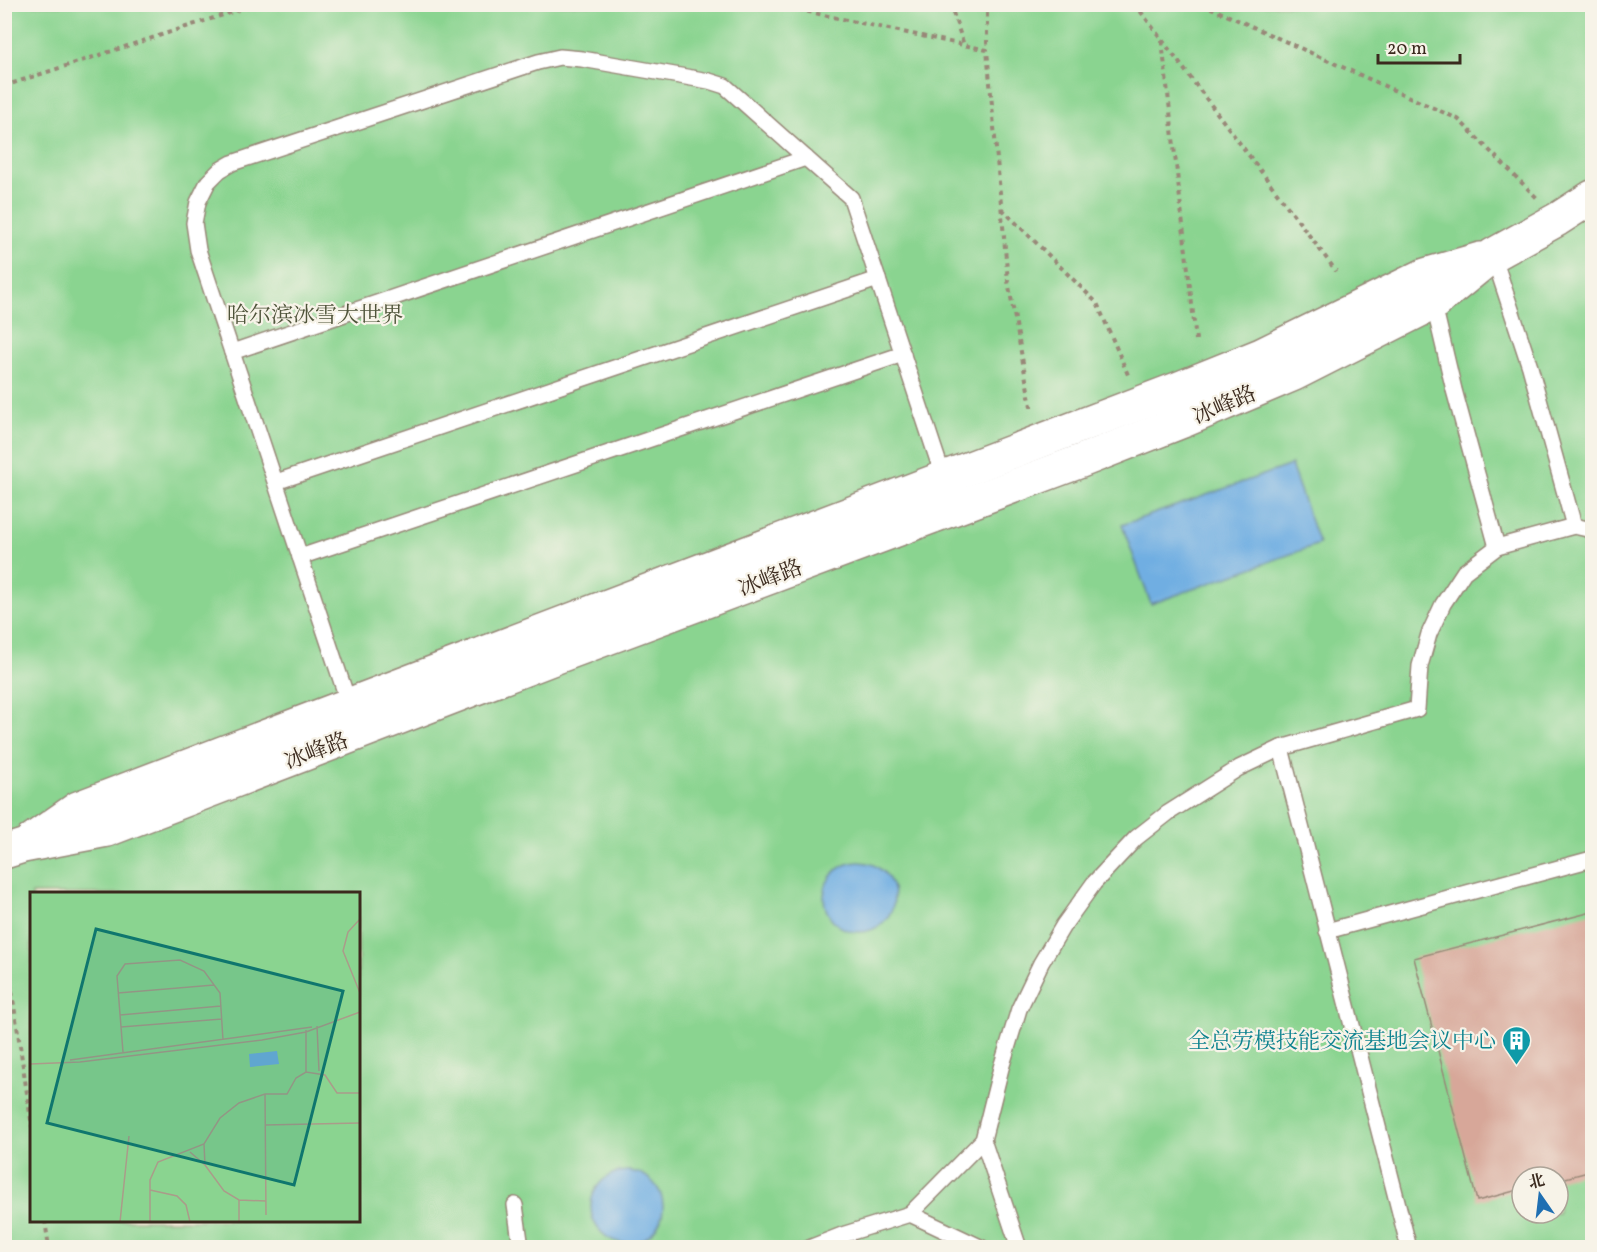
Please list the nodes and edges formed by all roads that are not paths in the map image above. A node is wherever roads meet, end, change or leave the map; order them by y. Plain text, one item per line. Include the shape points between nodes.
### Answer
1 (806, 158) junction
2 (1593, 197) edge
3 (1493, 255) junction
4 (878, 279) junction
5 (1429, 289) junction
6 (232, 352) junction
7 (903, 354) junction
8 (944, 479) junction
9 (276, 482) junction
10 (1574, 526) junction
11 (1593, 530) edge
12 (1497, 547) junction
13 (300, 557) junction
14 (349, 704) junction
15 (1281, 748) junction
16 (14, 849) edge
17 (1593, 859) edge
18 (1327, 931) junction
19 (984, 1140) junction
20 (515, 1205) dead end
21 (910, 1214) junction
22 (521, 1248) edge
23 (809, 1248) edge
24 (981, 1248) edge
25 (1019, 1248) edge
26 (1409, 1248) edge

1 - 4 lane via 851,198
1 - 6 lane
1 - 6 lane via 725,86 560,57 232,163 208,182 198,202 194,223 198,250
2 - 3 street, 冰峰路
3 - 5 street, 冰峰路
3 - 10 lane via 1530,367
4 - 7 lane
4 - 9 lane
5 - 8 street, 冰峰路
5 - 12 lane
5 - 16 street, 冰峰路 via 1294,374 1183,421 107,830
6 - 9 lane
7 - 8 lane
7 - 13 lane
8 - 14 street, 冰峰路
9 - 13 lane
10 - 11 lane
10 - 12 lane
12 - 15 lane via 1464,572 1443,604 1420,666 1417,709
13 - 14 lane
14 - 16 street, 冰峰路 via 78,808
15 - 18 lane
15 - 19 lane via 1239,768 1168,813 1136,838 1094,883 1063,926 1019,1009
17 - 18 lane
18 - 26 lane
19 - 21 lane
19 - 25 lane
20 - 22 lane
21 - 23 lane
21 - 24 lane

